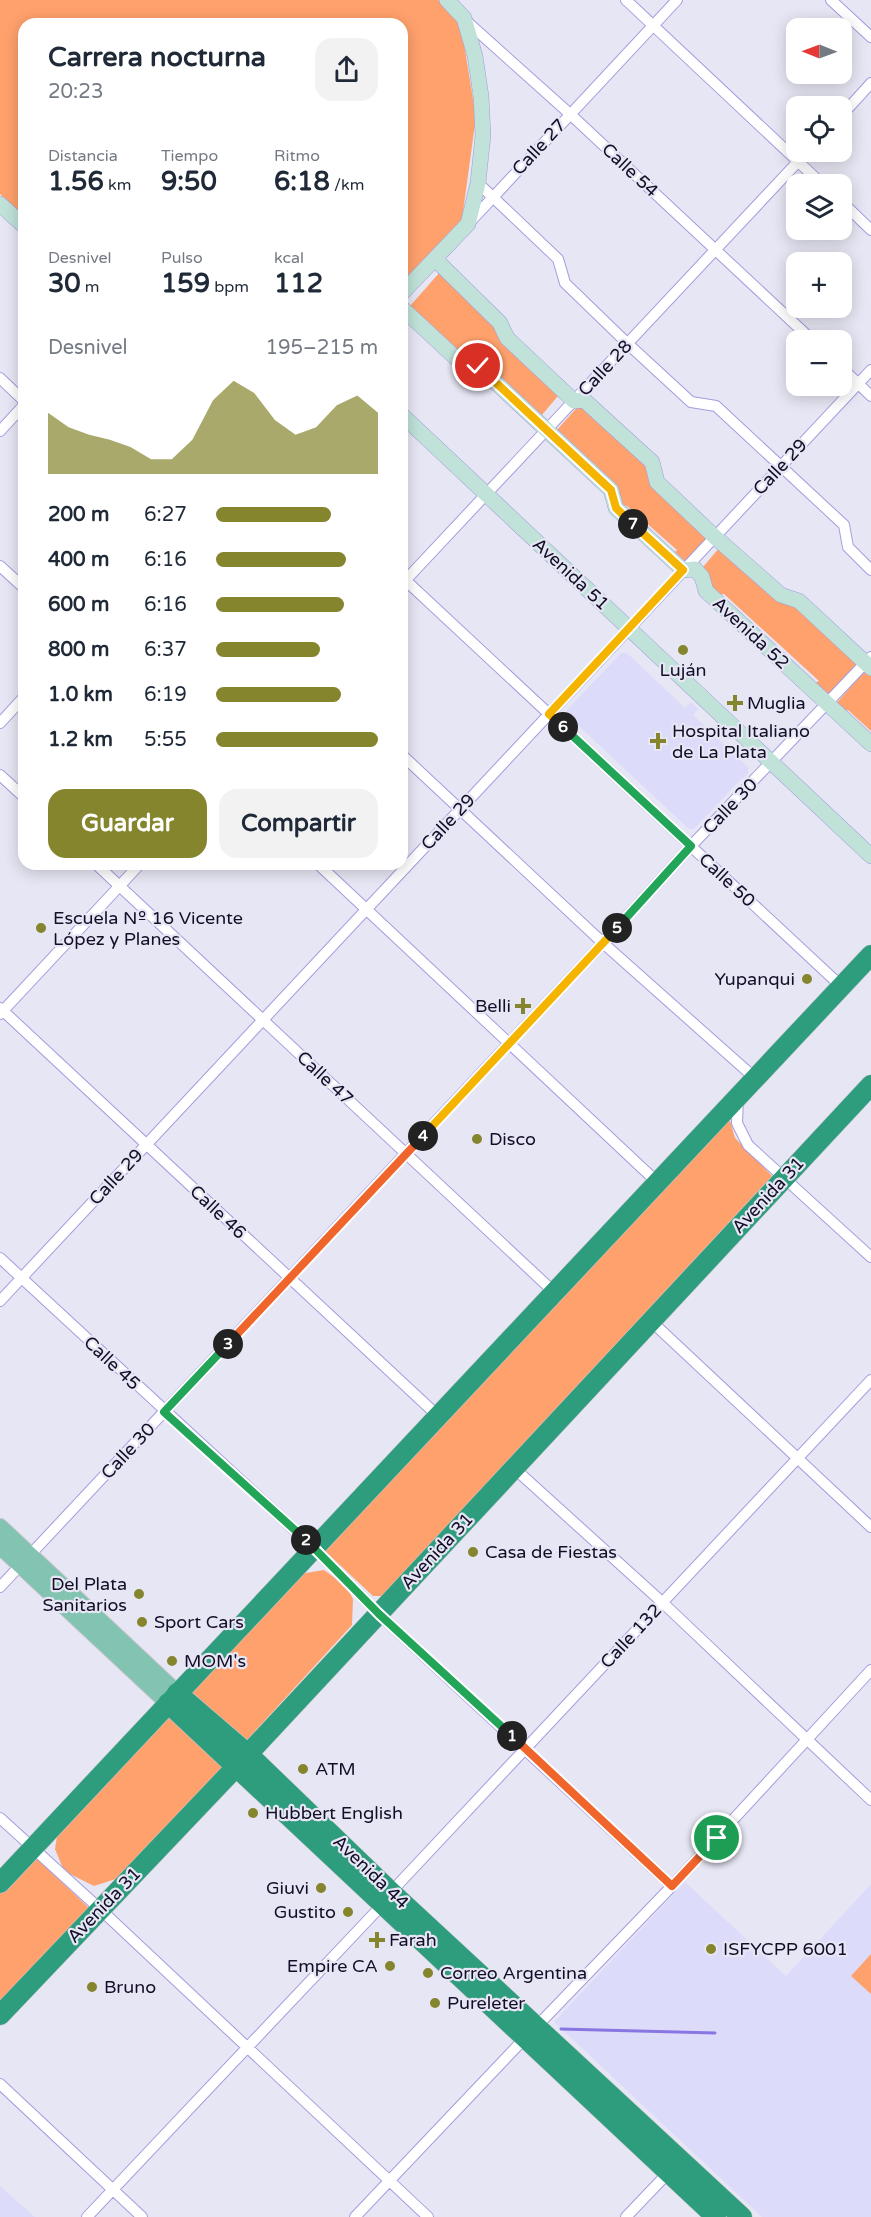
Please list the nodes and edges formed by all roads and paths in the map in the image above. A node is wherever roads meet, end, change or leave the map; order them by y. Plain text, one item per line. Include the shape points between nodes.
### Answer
1 (447, 0) edge
2 (626, 0) edge
3 (677, 0) edge
4 (831, 0) edge
5 (464, 18) junction
6 (653, 26) junction
7 (871, 37) edge
8 (871, 83) edge
9 (852, 104) edge
10 (570, 114) junction
11 (786, 151) edge
12 (798, 162) joint
13 (811, 174) edge
14 (478, 183) junction
15 (493, 197) junction
16 (0, 204) edge
17 (852, 212) edge
18 (18, 220) edge
19 (468, 224) junction
20 (871, 230) edge
21 (715, 250) junction
22 (435, 259) junction
23 (408, 287) edge
24 (408, 314) edge
25 (801, 330) edge
26 (628, 344) junction
27 (871, 370) edge
28 (0, 378) edge
29 (852, 378) edge
30 (858, 384) junction
31 (871, 396) edge
32 (18, 397) edge
33 (574, 401) junction
34 (18, 410) edge
35 (408, 421) edge
36 (0, 430) edge
37 (547, 431) junction
38 (781, 466) junction
39 (486, 495) junction
40 (714, 537) junction
41 (0, 566) edge
42 (683, 570) junction
43 (871, 570) edge
44 (408, 575) edge
45 (18, 582) edge
46 (408, 585) edge
47 (629, 628) junction
48 (869, 663) edge
49 (18, 704) edge
50 (827, 704) junction
51 (549, 714) junction
52 (0, 723) edge
53 (871, 744) edge
54 (408, 761) edge
55 (772, 763) junction
56 (0, 775) edge
57 (18, 792) edge
58 (460, 809) junction
59 (691, 846) junction
60 (871, 856) edge
61 (408, 864) edge
62 (103, 870) edge
63 (135, 870) edge
64 (324, 870) edge
65 (403, 870) edge
66 (120, 886) junction
67 (366, 909) junction
68 (603, 943) junction
69 (871, 955) edge
70 (842, 987) junction
71 (1, 1011) edge
72 (263, 1020) junction
73 (509, 1044) junction
74 (756, 1079) junction
75 (871, 1085) edge
76 (738, 1097) junction
77 (146, 1145) junction
78 (406, 1154) junction
79 (783, 1178) junction
80 (657, 1182) junction
81 (871, 1257) edge
82 (0, 1258) edge
83 (21, 1278) junction
84 (289, 1279) junction
85 (554, 1292) junction
86 (0, 1301) edge
87 (651, 1321) junction
88 (871, 1380) edge
89 (164, 1412) junction
90 (438, 1416) junction
91 (798, 1458) junction
92 (514, 1468) junction
93 (0, 1527) edge
94 (871, 1527) edge
95 (0, 1546) edge
96 (314, 1548) junction
97 (25, 1560) junction
98 (0, 1587) edge
99 (663, 1603) junction
100 (379, 1614) junction
101 (871, 1670) edge
102 (173, 1698) junction
103 (807, 1741) junction
104 (526, 1749) junction
105 (242, 1761) junction
106 (871, 1800) edge
107 (0, 1818) edge
108 (32, 1848) junction
109 (0, 1883) edge
110 (672, 1886) junction
111 (387, 1898) junction
112 (100, 1909) junction
113 (0, 2015) edge
114 (531, 2032) junction
115 (247, 2048) junction
116 (0, 2084) edge
117 (668, 2173) junction
118 (389, 2180) junction
119 (113, 2190) junction
120 (87, 2217) edge
121 (142, 2217) edge
122 (355, 2217) edge
123 (428, 2217) edge
124 (626, 2217) edge
125 (716, 2217) edge
126 (742, 2217) edge

1 - 5 street, Calle 54
2 - 6 street
3 - 6 street, Calle 27
4 - 7 street
5 - 10 street, Calle 54
5 - 14 street via 481,96 483,135
6 - 10 street, Calle 27
6 - 11 street
8 - 9 street
10 - 15 street, Calle 27
10 - 21 street, Calle 54
12 - 13 street
12 - 21 street, Calle 28
14 - 15 street
14 - 19 street
15 - 19 street, Calle 27
15 - 26 street via 558,259 565,283
16 - 18 street
17 - 20 street
19 - 22 street, Calle 27
21 - 25 street, Calle 54
21 - 26 street, Calle 28
22 - 23 street, Calle 27
22 - 33 street via 500,323 507,338
24 - 37 street, Avenida 52 via 459,361 478,366
26 - 33 street, Calle 28
26 - 38 street via 691,402 716,406
27 - 30 street, Calle 29
28 - 32 street
29 - 30 street
30 - 31 street
30 - 38 street, Calle 29
33 - 37 street, Calle 28
33 - 40 street via 584,400 652,462 657,482
34 - 36 street
35 - 39 street, Avenida 51
37 - 39 street, Calle 28
37 - 42 street, Avenida 52 via 611,490 616,508
38 - 40 street, Calle 29
38 - 43 street via 844,525 848,547
39 - 44 street, Calle 28
39 - 47 street, Avenida 51
40 - 42 street, Calle 29
40 - 48 street via 781,595 799,601
41 - 45 street
42 - 47 street, Calle 29
42 - 50 street, Avenida 52 via 695,569 706,591
46 - 51 street, Calle 50
47 - 51 street, Calle 29
47 - 55 street, Avenida 51
48 - 50 street, Calle 30
49 - 52 street
50 - 53 street, Avenida 52
50 - 55 street, Calle 30
51 - 58 street, Calle 29
51 - 59 street, Calle 50
54 - 58 street
55 - 59 street, Calle 30
55 - 60 street, Avenida 51
56 - 57 street
58 - 61 street, Calle 29
58 - 68 street
59 - 68 street, Calle 30
59 - 70 street, Calle 50
62 - 66 street, Calle 47
63 - 66 street
64 - 67 street
65 - 67 street, Calle 29
66 - 71 street
66 - 72 street, Calle 47
67 - 72 street, Calle 29
67 - 73 street
68 - 73 street, Calle 30
68 - 74 street
69 - 70 highway
70 - 74 highway
71 - 77 street, Calle 46
72 - 77 street, Calle 29
72 - 78 street, Calle 47
73 - 78 street, Calle 30
73 - 80 street
74 - 76 highway
75 - 79 highway, Avenida 31
76 - 79 street via 736,1123 747,1145
76 - 80 highway
77 - 83 street, Calle 29
77 - 84 street, Calle 46
78 - 84 street, Calle 30
78 - 85 street, Calle 47
79 - 81 street
79 - 87 highway, Avenida 31
80 - 85 highway
82 - 83 street, Calle 45
83 - 86 street, Calle 29
83 - 89 street, Calle 45
84 - 89 street, Calle 30
84 - 90 street, Calle 46
85 - 90 highway
87 - 91 street
87 - 92 highway, Avenida 31
88 - 91 street, Calle 132
89 - 96 street, Calle 45
89 - 97 street, Calle 30
90 - 96 highway
91 - 94 street
91 - 99 street, Calle 132
92 - 99 street
92 - 100 highway, Avenida 31
93 - 97 main road, Avenida 44
95 - 97 main road, Avenida 44
96 - 100 street, Calle 45
96 - 102 highway
97 - 98 street, Calle 30
97 - 102 main road, Avenida 44
99 - 103 street
99 - 104 street, Calle 132
100 - 104 street, Calle 45
100 - 105 highway, Avenida 31
101 - 103 street
102 - 105 highway, Avenida 44
102 - 108 highway
103 - 106 street
103 - 110 street
104 - 110 street, Calle 45
104 - 111 street, Calle 132
105 - 111 highway, Avenida 44
105 - 112 highway, Avenida 31
107 - 108 street
108 - 109 highway
108 - 112 street
110 - 114 street
111 - 114 highway, Avenida 44
111 - 115 street, Calle 132
112 - 113 highway, Avenida 31
112 - 115 street
114 - 117 highway, Avenida 44
114 - 118 street
114 - 126 highway, Avenida 44
115 - 118 street
115 - 119 street, Calle 132
116 - 119 street
117 - 124 street
117 - 125 highway, Avenida 44
118 - 122 street
118 - 123 street
119 - 120 street, Calle 132
119 - 121 street

